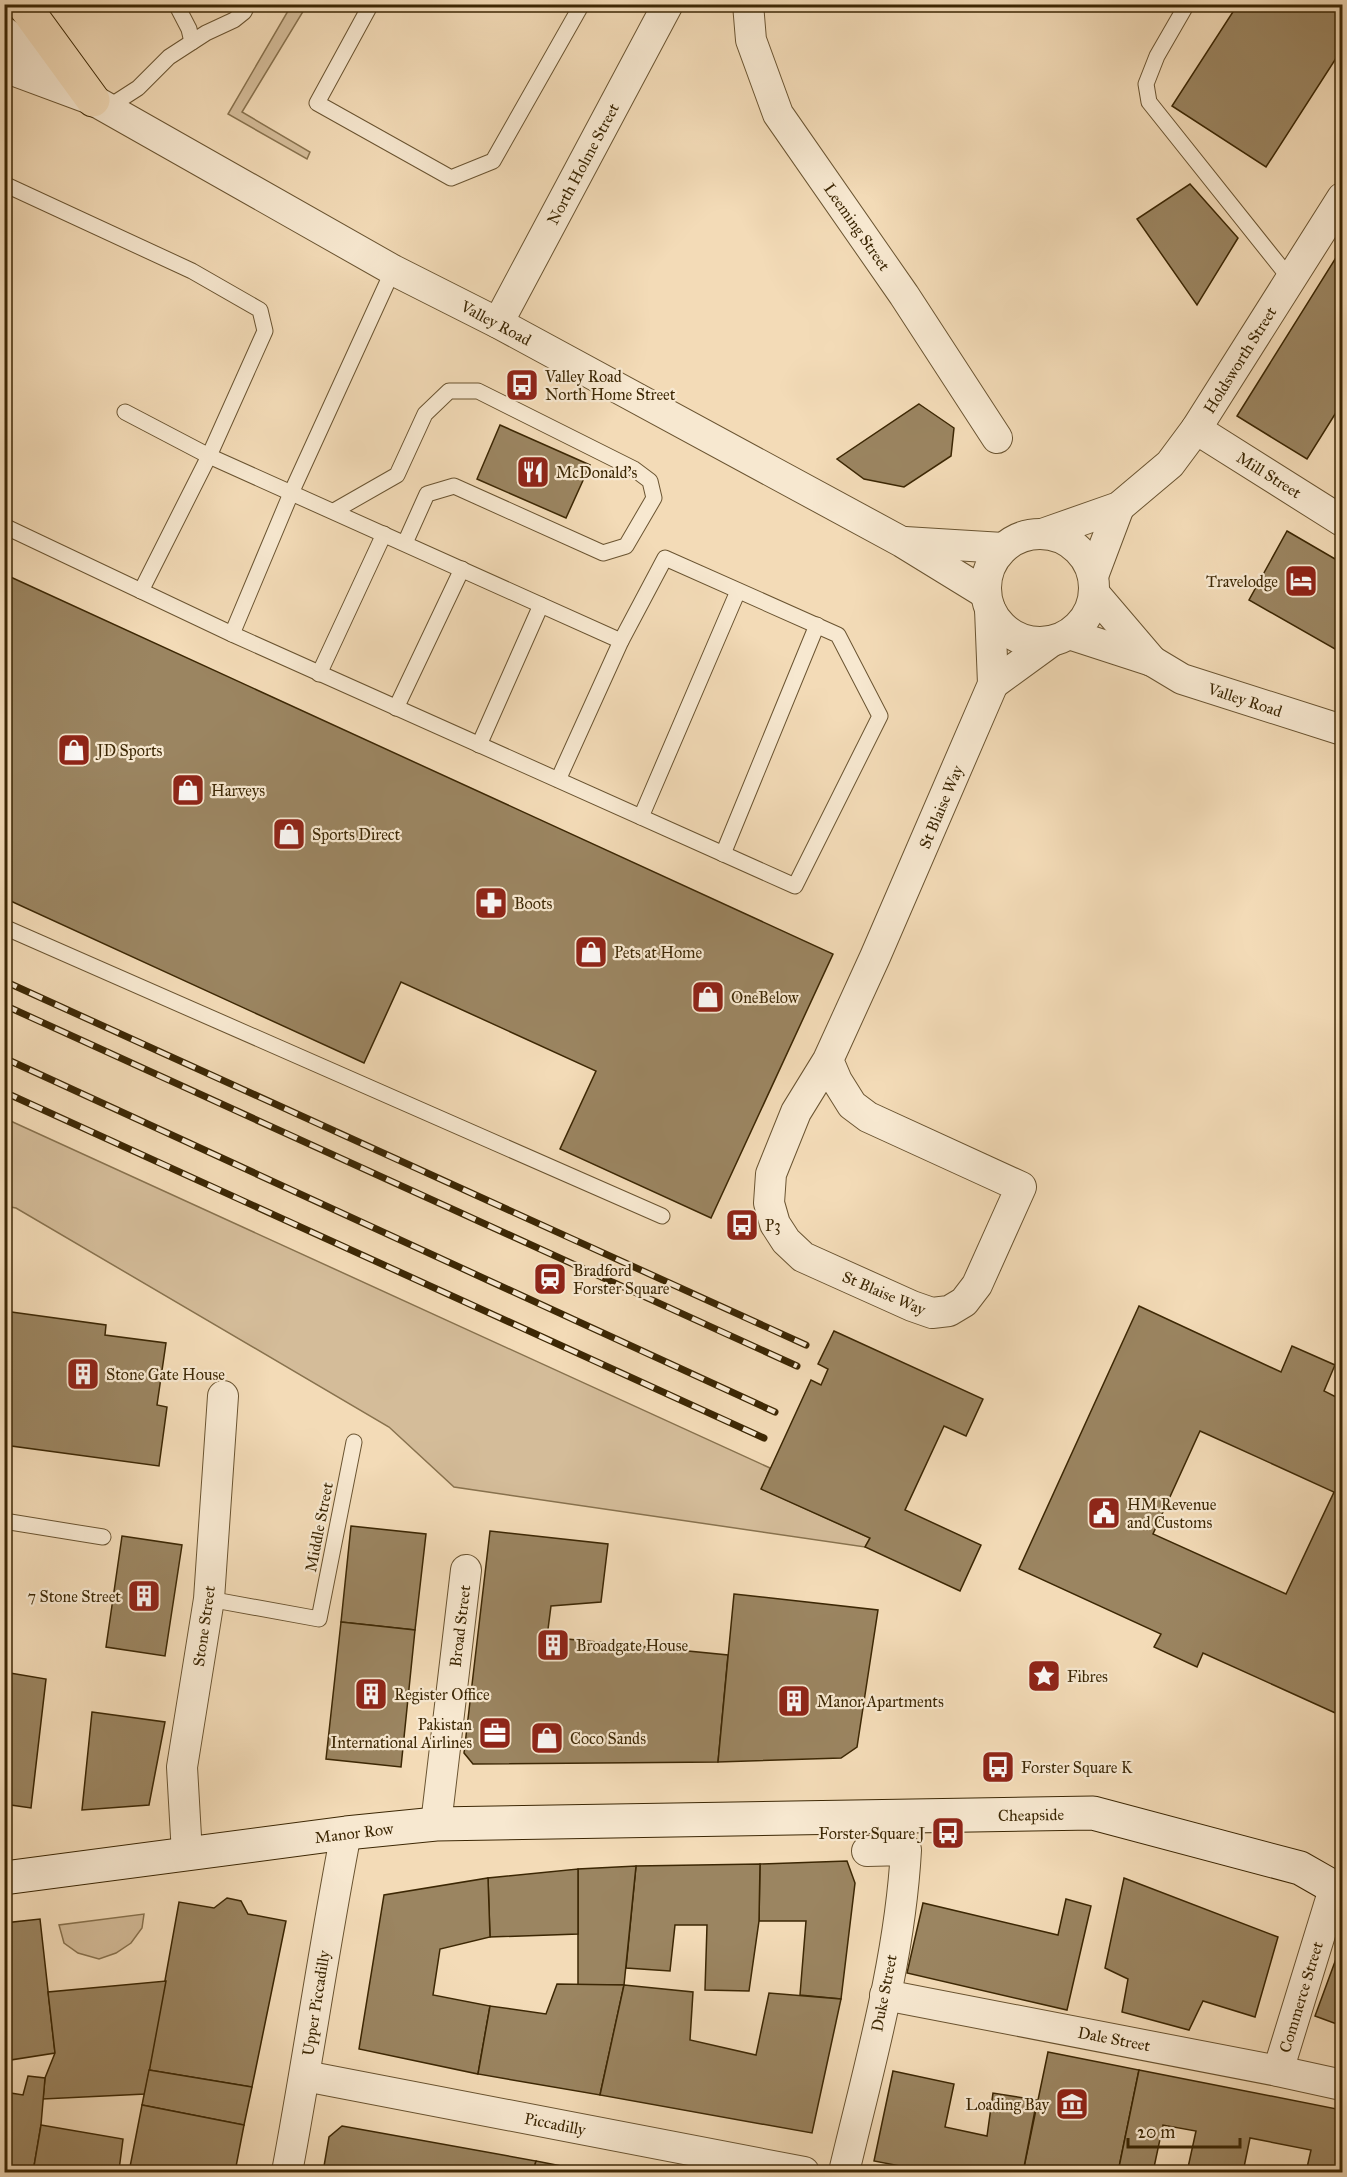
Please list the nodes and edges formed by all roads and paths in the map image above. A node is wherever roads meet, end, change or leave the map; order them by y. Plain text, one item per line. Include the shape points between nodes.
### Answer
1 (23, 4) edge
2 (176, 4) edge
3 (249, 4) edge
4 (371, 4) edge
5 (582, 4) edge
6 (668, 4) edge
7 (748, 4) edge
8 (1187, 4) edge
9 (4, 32) edge
10 (192, 42) junction
11 (4, 67) edge
12 (100, 104) junction
13 (4, 184) edge
14 (1342, 198) edge
15 (393, 270) junction
16 (1291, 280) junction
17 (498, 323) junction
18 (125, 412) dead end
19 (1196, 429) junction
20 (997, 438) dead end
21 (209, 456) junction
22 (292, 492) junction
23 (1119, 507) junction
24 (334, 511) junction
25 (1342, 521) edge
26 (4, 525) edge
27 (1045, 533) junction
28 (384, 534) junction
29 (902, 542) junction
30 (405, 543) junction
31 (1003, 548) junction
32 (462, 569) junction
33 (1093, 584) junction
34 (141, 591) junction
35 (738, 591) junction
36 (987, 601) junction
37 (541, 605) junction
38 (817, 625) junction
39 (232, 634) junction
40 (1060, 637) junction
41 (621, 641) junction
42 (1152, 662) junction
43 (319, 674) junction
44 (993, 684) junction
45 (396, 708) junction
46 (1342, 730) edge
47 (479, 745) junction
48 (558, 780) junction
49 (641, 817) junction
50 (723, 854) junction
51 (4, 927) edge
52 (828, 1060) junction
53 (662, 1216) dead end
54 (223, 1396) dead end
55 (354, 1442) dead end
56 (4, 1521) edge
57 (103, 1537) dead end
58 (466, 1570) dead end
59 (209, 1599) junction
60 (705, 1820) joint
61 (436, 1824) junction
62 (346, 1833) junction
63 (867, 1851) dead end
64 (186, 1854) junction
65 (4, 1878) edge
66 (1338, 1891) edge
67 (885, 1995) junction
68 (1278, 2071) junction
69 (305, 2076) junction
70 (1342, 2085) edge
71 (287, 2172) edge
72 (804, 2172) edge
73 (844, 2172) edge

1 - 12 main road
2 - 10 lane
3 - 10 lane via 234,20
4 - 5 lane via 316,103 451,178 493,160
6 - 17 street, North Holme Street
7 - 20 street, Leeming Street via 751,40 777,114
8 - 16 lane via 1146,84 1149,102
9 - 12 street, Valley Road
10 - 12 lane via 169,57 138,88
11 - 12 street, Valley Road
12 - 15 street, Valley Road
13 - 21 lane via 192,270 260,310 265,331
14 - 16 street, Holdsworth Street
15 - 17 street, Valley Road
15 - 22 lane
16 - 19 street, Holdsworth Street
17 - 29 street, Valley Road
18 - 21 lane
19 - 23 street, Holdsworth Street via 1170,464
19 - 25 street, Mill Street
21 - 22 lane
21 - 34 lane
22 - 24 lane
22 - 39 lane
23 - 27 street, Holdsworth Street
23 - 33 street, Holdsworth Street
24 - 28 lane
24 - 30 lane via 397,475 425,414 448,391 478,391 634,470 650,481 654,498 626,546 603,553 454,486 427,494
26 - 34 lane
27 - 31 street via 1015,539
27 - 33 street via 1076,547 1087,561
28 - 30 lane
28 - 43 lane
29 - 31 street
29 - 36 street, Valley Road
30 - 32 lane
31 - 36 street via 986,576
32 - 37 lane
32 - 45 lane
33 - 40 street via 1090,609 1081,623
33 - 42 street
34 - 39 lane
35 - 38 lane
35 - 41 lane via 665,558
35 - 49 lane
36 - 40 street via 1000,625 1015,636 1033,642
36 - 44 street, St Blaise Way
37 - 41 lane
37 - 47 lane
38 - 50 lane
38 - 50 lane via 838,635 880,716 795,886
39 - 43 lane
40 - 42 street
40 - 44 street
41 - 48 lane
42 - 46 street, Valley Road via 1182,679
43 - 45 lane
44 - 52 street, St Blaise Way via 905,892
45 - 47 lane
47 - 48 lane
48 - 49 lane
49 - 50 lane
51 - 53 lane
52 - 52 street, St Blaise Way via 852,1105 868,1117 1022,1187 977,1285 964,1302 949,1311 932,1313 912,1306 803,1257 775,1224 769,1203 771,1174 796,1112
54 - 59 street, Stone Street
55 - 59 lane, Middle Street via 319,1619
56 - 57 lane
58 - 61 street, Broad Street
59 - 64 street, Stone Street via 182,1767
60 - 61 street, Manor Row
60 - 66 street, Cheapside via 1093,1814 1300,1868
61 - 62 street, Manor Row
62 - 64 street, Manor Row
62 - 69 street, Upper Piccadilly
63 - 67 street, Duke Street via 906,1850
64 - 65 street, Manor Row
66 - 68 street, Commerce Street
67 - 68 street, Dale Street
67 - 73 street, Duke Street
68 - 70 street, Dale Street
69 - 71 street, Upper Piccadilly
69 - 72 street, Piccadilly

